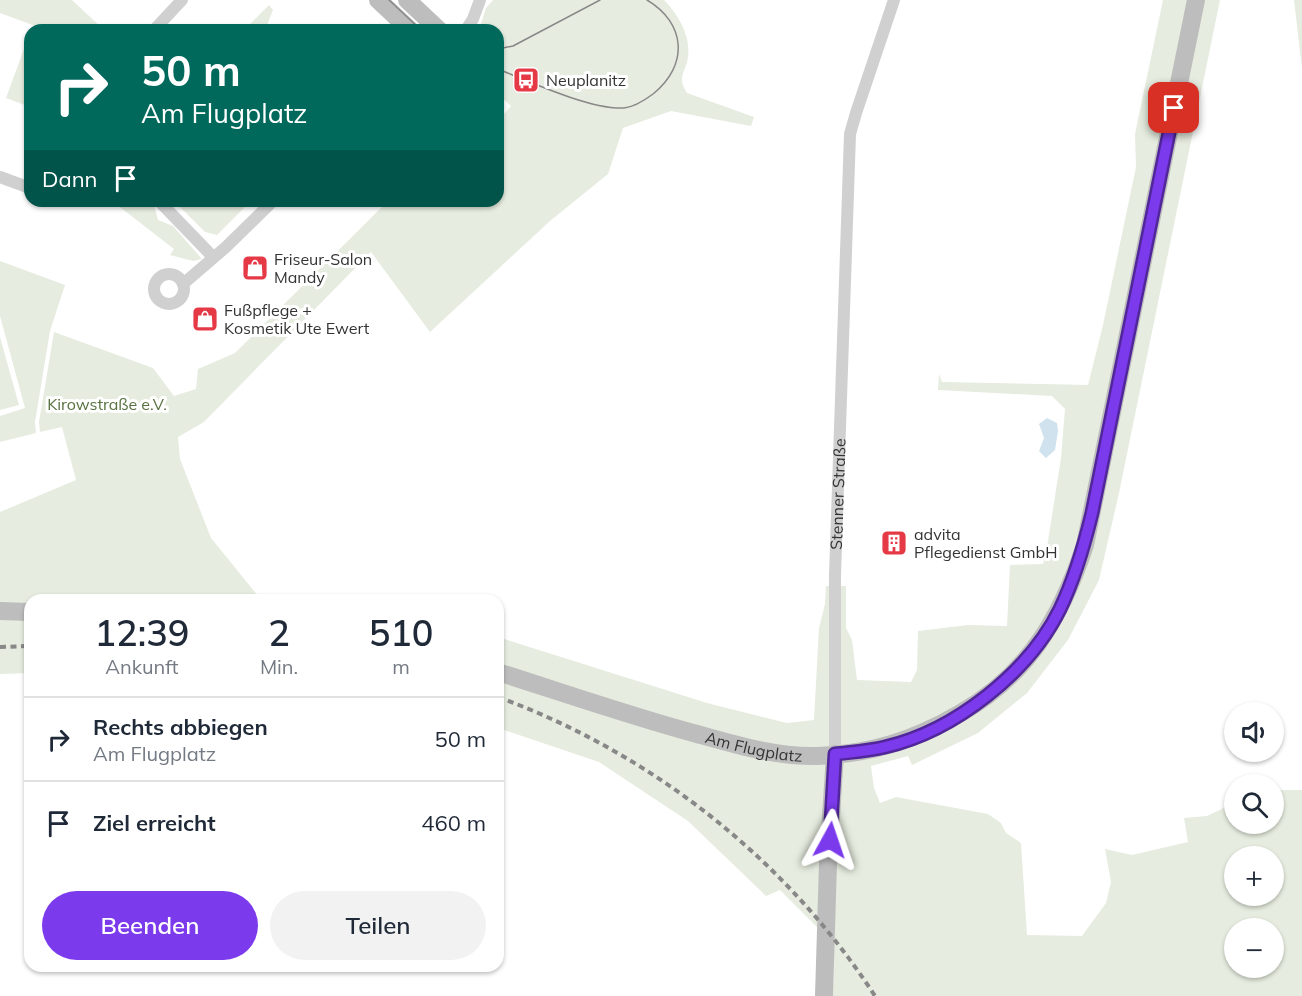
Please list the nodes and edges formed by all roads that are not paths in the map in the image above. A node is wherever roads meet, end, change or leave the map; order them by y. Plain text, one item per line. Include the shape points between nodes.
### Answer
1 (182, 0) edge
2 (378, 0) edge
3 (407, 0) edge
4 (480, 0) edge
5 (894, 0) edge
6 (1196, 0) edge
7 (160, 24) edge
8 (404, 24) edge
9 (433, 24) edge
10 (470, 24) edge
11 (0, 177) edge
12 (24, 186) edge
13 (165, 207) edge
14 (267, 207) edge
15 (213, 257) junction
16 (183, 284) dead end
17 (0, 610) edge
18 (24, 612) edge
19 (504, 674) edge
20 (835, 754) junction
21 (824, 996) edge

1 - 7 street
2 - 8 main road
3 - 9 main road
4 - 10 street
5 - 20 street, Stenner Straße via 850,134 835,575
6 - 20 main road, Am Flugplatz via 1092,513 1076,573 1060,609 1039,644 989,696 909,740
11 - 12 street
13 - 15 street
14 - 15 street
15 - 16 street
17 - 18 main road
19 - 20 main road, Am Flugplatz via 632,716 748,748 801,756
20 - 21 main road, Stenner Straße

